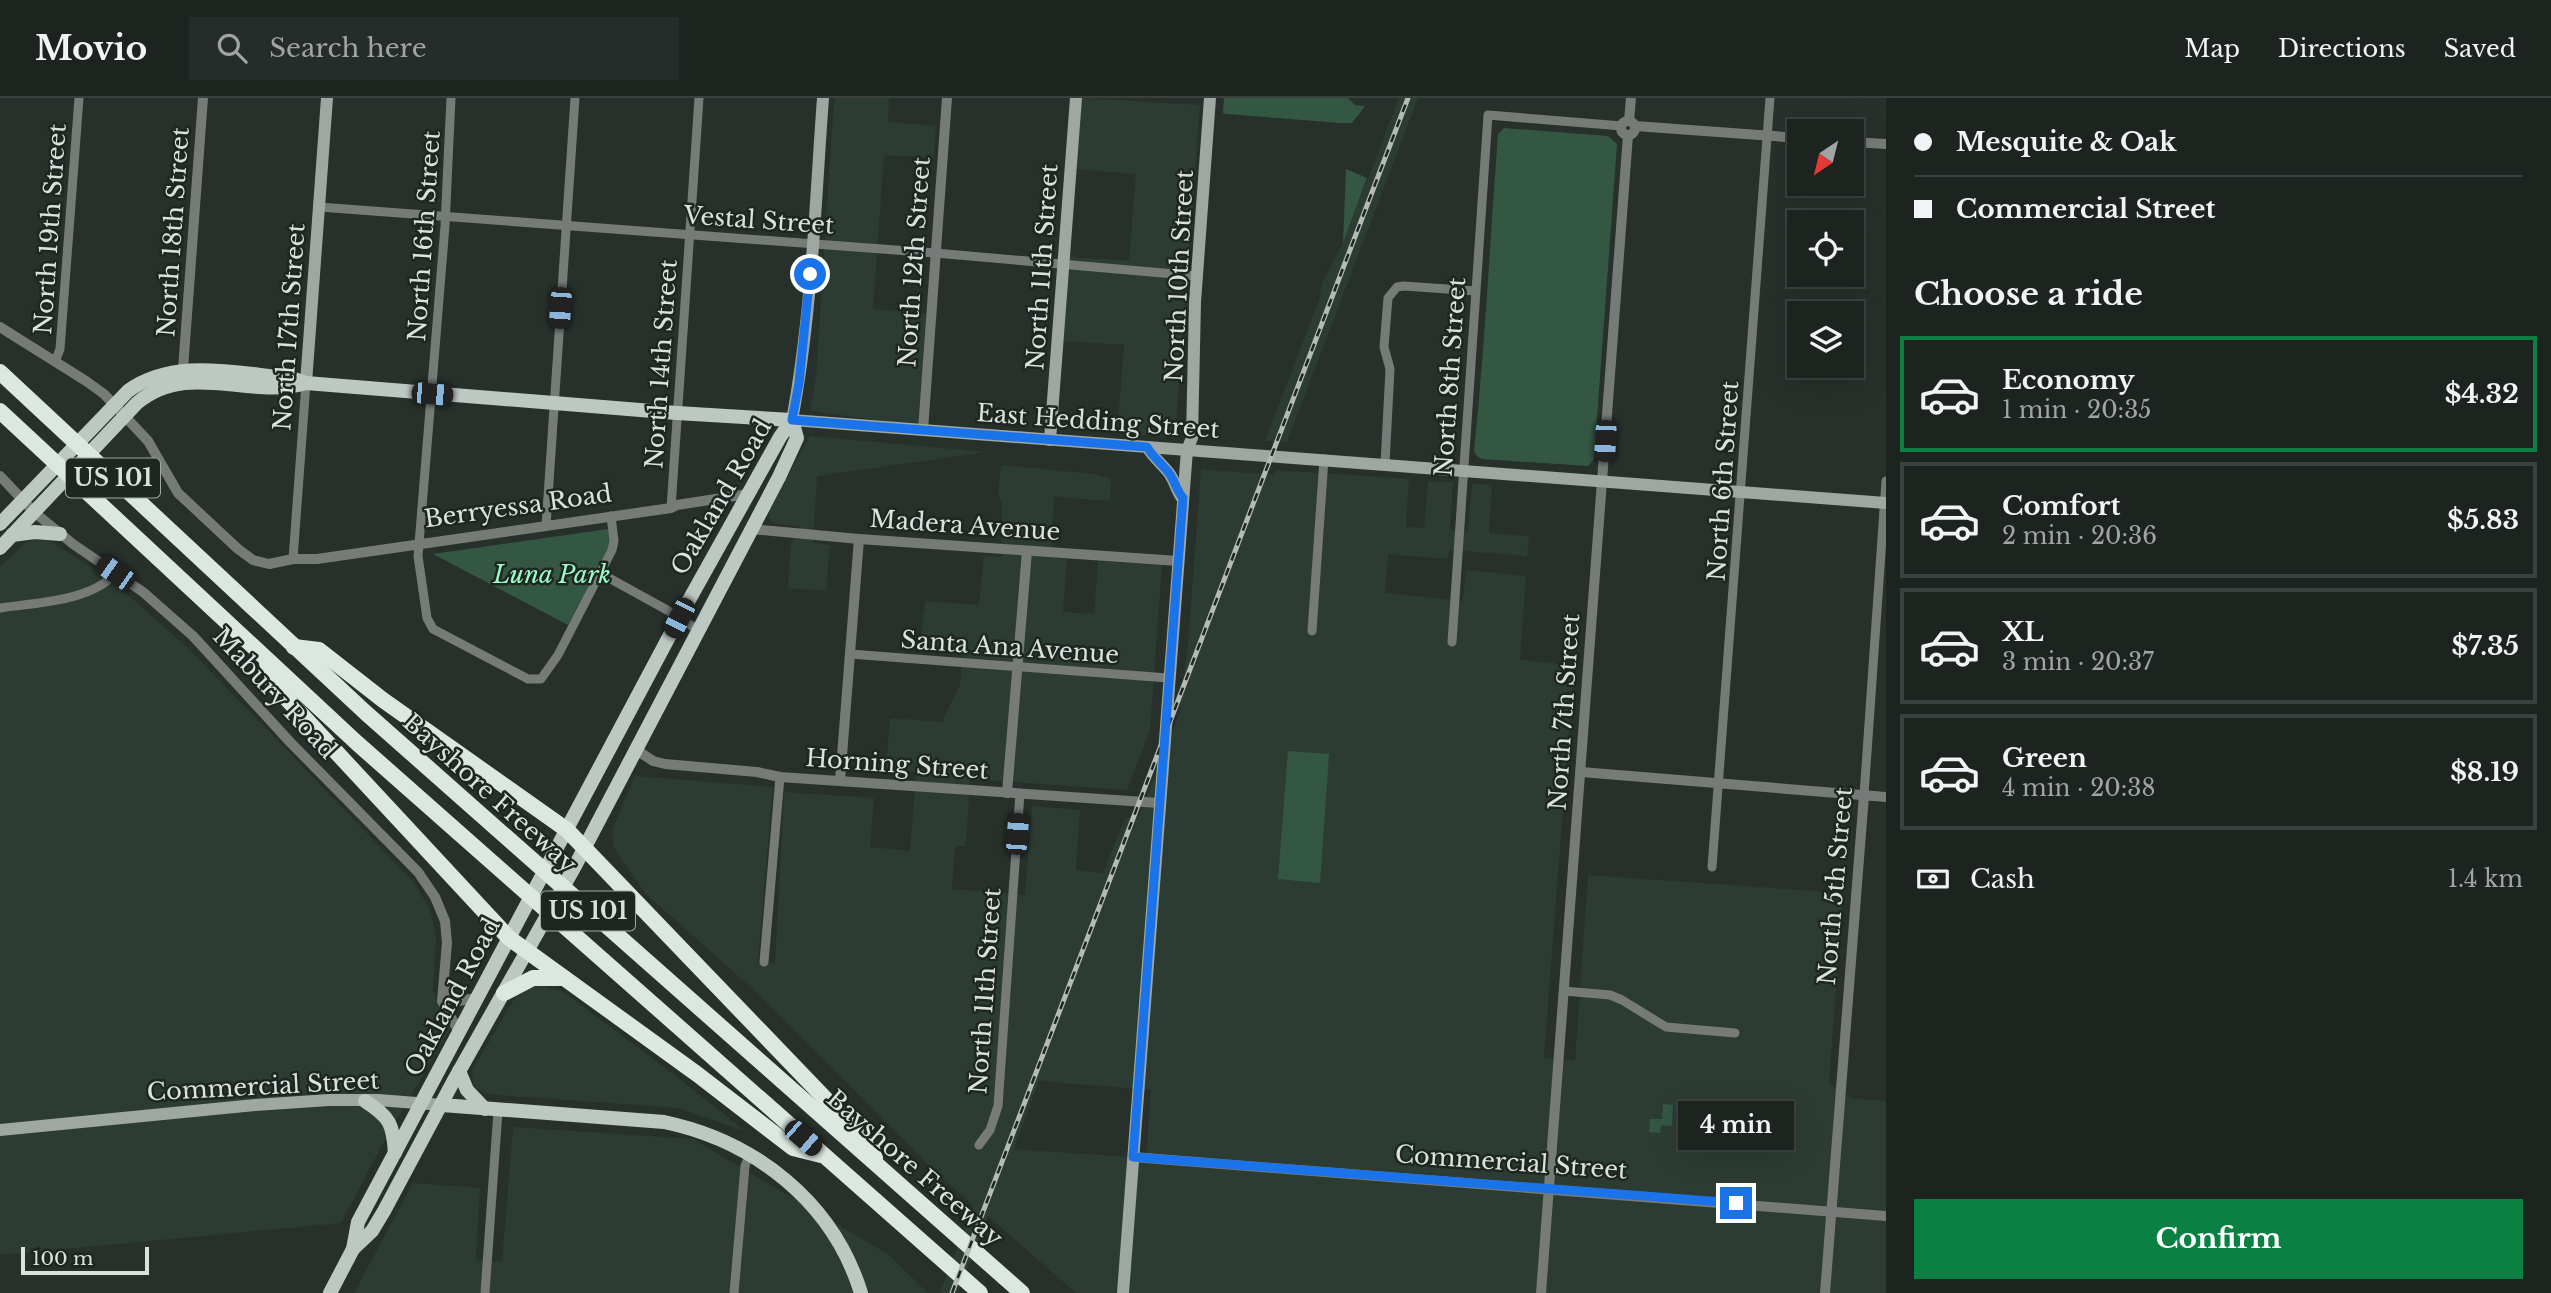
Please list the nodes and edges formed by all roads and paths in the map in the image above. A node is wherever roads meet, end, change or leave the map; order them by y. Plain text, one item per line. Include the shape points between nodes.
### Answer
1 (79, 98) edge
2 (203, 98) edge
3 (327, 98) edge
4 (452, 98) edge
5 (575, 98) edge
6 (699, 98) edge
7 (823, 98) edge
8 (947, 98) edge
9 (1076, 98) edge
10 (1210, 98) edge
11 (1631, 98) edge
12 (1770, 98) edge
13 (1628, 127) junction
14 (1767, 136) junction
15 (1787, 137) edge
16 (1864, 143) edge
17 (1886, 144) edge
18 (319, 207) junction
19 (444, 217) junction
20 (566, 225) junction
21 (689, 235) junction
22 (813, 243) junction
23 (935, 253) junction
24 (1063, 264) junction
25 (1197, 276) junction
26 (1475, 291) junction
27 (0, 327) edge
28 (55, 362) junction
29 (183, 369) junction
30 (0, 372) edge
31 (306, 383) junction
32 (432, 394) junction
33 (554, 404) junction
34 (114, 405) junction
35 (0, 411) edge
36 (677, 413) junction
37 (125, 416) junction
38 (792, 420) junction
39 (923, 430) junction
40 (101, 431) junction
41 (1050, 440) junction
42 (1147, 447) junction
43 (1187, 450) junction
44 (1324, 459) junction
45 (1385, 464) junction
46 (1464, 470) junction
47 (0, 476) edge
48 (1602, 481) junction
49 (1886, 481) edge
50 (1742, 492) junction
51 (748, 494) junction
52 (1183, 498) junction
53 (22, 502) junction
54 (1885, 503) edge
55 (671, 508) junction
56 (34, 512) junction
57 (611, 516) junction
58 (0, 524) edge
59 (546, 526) junction
60 (750, 529) junction
61 (60, 534) junction
62 (12, 535) junction
63 (859, 539) junction
64 (419, 543) junction
65 (0, 548) edge
66 (1027, 551) junction
67 (293, 559) junction
68 (1178, 561) junction
69 (115, 573) junction
70 (600, 573) junction
71 (0, 608) edge
72 (679, 618) junction
73 (698, 630) junction
74 (1312, 631) dead end
75 (1451, 642) dead end
76 (294, 647) junction
77 (850, 654) junction
78 (266, 661) junction
79 (1018, 667) junction
80 (1168, 678) junction
81 (635, 749) junction
82 (1581, 772) junction
83 (780, 776) junction
84 (840, 781) junction
85 (1718, 784) junction
86 (1007, 793) junction
87 (1020, 793) junction
88 (1864, 795) junction
89 (1886, 797) edge
90 (1160, 803) junction
91 (568, 830) junction
92 (585, 846) junction
93 (1713, 867) dead end
94 (511, 934) junction
95 (530, 948) junction
96 (764, 962) dead end
97 (564, 978) junction
98 (444, 985) junction
99 (1564, 991) junction
100 (504, 993) junction
101 (476, 998) junction
102 (459, 1032) junction
103 (1735, 1033) dead end
104 (459, 1071) junction
105 (365, 1101) junction
106 (421, 1104) junction
107 (442, 1105) junction
108 (491, 1110) junction
109 (0, 1130) edge
110 (979, 1145) dead end
111 (750, 1153) junction
112 (395, 1155) junction
113 (823, 1155) junction
114 (1133, 1157) junction
115 (884, 1172) junction
116 (1549, 1188) junction
117 (1831, 1211) junction
118 (1886, 1216) edge
119 (353, 1249) junction
120 (330, 1293) edge
121 (485, 1293) edge
122 (734, 1293) edge
123 (861, 1293) edge
124 (980, 1293) edge
125 (1022, 1293) edge
126 (1123, 1293) edge
127 (1541, 1293) edge
128 (1825, 1293) edge

1 - 28 street, North 19th Street via 60,349
2 - 29 street, North 18th Street
3 - 18 main road, North 17th Street
4 - 19 street, North 16th Street
5 - 20 street
6 - 21 street, North 14th Street
7 - 22 main road
8 - 23 street, North 12th Street
9 - 24 main road, North 11th Street
10 - 25 main road, North 10th Street
11 - 13 street, North 7th Street
12 - 14 street, North 6th Street
13 - 14 street
13 - 26 street, North 8th Street via 1488,116
13 - 48 street, North 7th Street
14 - 15 street
14 - 50 street, North 6th Street
16 - 17 street
18 - 19 street, Vestal Street
18 - 31 main road, North 17th Street
19 - 20 street, Vestal Street
19 - 32 street, North 16th Street
20 - 21 street, Vestal Street
20 - 33 street
21 - 22 street, Vestal Street
21 - 36 street, North 14th Street
22 - 23 street, Vestal Street
22 - 38 main road
23 - 24 street, Vestal Street
23 - 39 street, North 12th Street
24 - 25 street, Vestal Street
24 - 41 main road, North 11th Street
25 - 43 main road, North 10th Street via 1192,438
26 - 45 street via 1404,286 1388,298
26 - 46 street, North 8th Street
27 - 28 street, Berryessa Road
28 - 34 street, Berryessa Road
29 - 31 main road, East Hedding Street
29 - 34 main road, East Hedding Street via 144,381
30 - 76 highway, Bayshore Freeway / US 101
31 - 32 main road, East Hedding Street
31 - 37 main road, East Hedding Street via 288,388 179,383 151,392
31 - 67 street, North 17th Street
32 - 33 main road, East Hedding Street
32 - 64 street, North 16th Street
33 - 36 main road, East Hedding Street
33 - 59 street
34 - 37 street, Berryessa Road
34 - 40 main road, East Hedding Street
35 - 78 highway, Bayshore Freeway / US 101
36 - 38 main road, East Hedding Street
36 - 55 street, North 14th Street
37 - 40 main road, East Hedding Street
37 - 67 street, Berryessa Road via 148,441 178,493 238,549 269,564
38 - 39 main road, East Hedding Street
38 - 51 main road, Oakland Road
38 - 60 main road, Oakland Road via 797,438
39 - 41 main road, East Hedding Street
40 - 53 main road, East Hedding Street
40 - 56 main road, East Hedding Street
41 - 42 main road, East Hedding Street
42 - 43 main road, East Hedding Street
42 - 52 main road
43 - 44 main road, East Hedding Street
43 - 52 main road, North 10th Street
44 - 45 main road, East Hedding Street
44 - 74 street
45 - 46 main road, East Hedding Street
46 - 48 main road, East Hedding Street
46 - 75 street, North 8th Street
47 - 53 street, Mabury Road
48 - 50 main road, East Hedding Street
48 - 82 street, North 7th Street
49 - 54 street, North 5th Street
50 - 54 main road, East Hedding Street
50 - 85 street, North 6th Street
51 - 55 street, Berryessa Road
51 - 72 main road, Oakland Road
52 - 68 main road, North 10th Street
53 - 56 street, Mabury Road
53 - 58 main road
54 - 88 street, North 5th Street
55 - 57 street, Berryessa Road
56 - 61 street, Mabury Road
56 - 62 main road
57 - 59 street, Berryessa Road
57 - 70 street via 614,541
59 - 64 street, Berryessa Road
60 - 63 street, Madera Avenue
60 - 73 main road, Oakland Road
61 - 62 main road
61 - 69 street, Mabury Road
62 - 65 main road
63 - 66 street, Madera Avenue
63 - 77 street
64 - 67 street, Berryessa Road
64 - 70 street, North 16th Street via 427,618 433,629 528,679 546,675
66 - 68 street, Madera Avenue
66 - 79 street
68 - 80 main road, North 10th Street
69 - 71 street via 87,593
69 - 98 street, Mabury Road via 193,636 418,872 445,921
70 - 72 street
72 - 73 street
72 - 91 main road, Oakland Road
73 - 81 main road, Oakland Road
76 - 91 highway via 319,650
76 - 115 highway, Bayshore Freeway / US 101
77 - 79 street, Santa Ana Avenue
77 - 84 street
78 - 94 highway via 274,685
78 - 113 highway, Bayshore Freeway / US 101
79 - 80 street, Santa Ana Avenue
79 - 86 street
80 - 90 main road, North 10th Street
81 - 83 street, Horning Street via 665,764
81 - 92 main road, Oakland Road
82 - 85 street
82 - 99 street, North 7th Street
83 - 84 street, Horning Street
83 - 96 street
84 - 86 street, Horning Street
85 - 88 street
85 - 93 street, North 6th Street
86 - 87 street, Horning Street
87 - 90 street, Horning Street
87 - 110 street, North 11th Street via 998,1106
88 - 89 street
88 - 117 street, North 5th Street
90 - 114 main road, North 10th Street
91 - 92 highway
91 - 94 main road, Oakland Road
92 - 95 main road, Oakland Road
92 - 115 highway via 864,1139
94 - 95 highway
94 - 101 main road, Oakland Road
95 - 97 highway
95 - 100 main road, Oakland Road
97 - 100 highway via 533,978
97 - 113 highway via 793,1148
98 - 101 street via 459,1001
98 - 102 street, Mabury Road via 442,1001
99 - 103 street via 1610,995 1666,1027
99 - 116 street, North 7th Street
100 - 104 main road, Oakland Road
101 - 102 main road, Oakland Road
102 - 106 main road, Oakland Road
104 - 107 main road, Oakland Road
104 - 108 main road via 467,1090
105 - 106 main road, Commercial Street
105 - 109 main road, Commercial Street via 255,1105
105 - 112 main road via 390,1121
106 - 107 main road, Commercial Street
106 - 112 main road, Oakland Road
107 - 108 main road, Commercial Street
107 - 119 main road, Oakland Road via 372,1231
108 - 111 main road, Commercial Street via 696,1128
108 - 121 street
111 - 122 street
111 - 123 main road, Commercial Street via 802,1194 825,1223
112 - 119 main road, Oakland Road via 358,1222
113 - 124 highway, Bayshore Freeway / US 101
114 - 116 street, Commercial Street
114 - 126 main road, North 10th Street
115 - 125 highway, Bayshore Freeway / US 101
116 - 117 street, Commercial Street
116 - 127 street, North 7th Street
117 - 118 street, Commercial Street
117 - 128 street, North 5th Street
119 - 120 main road, Oakland Road

